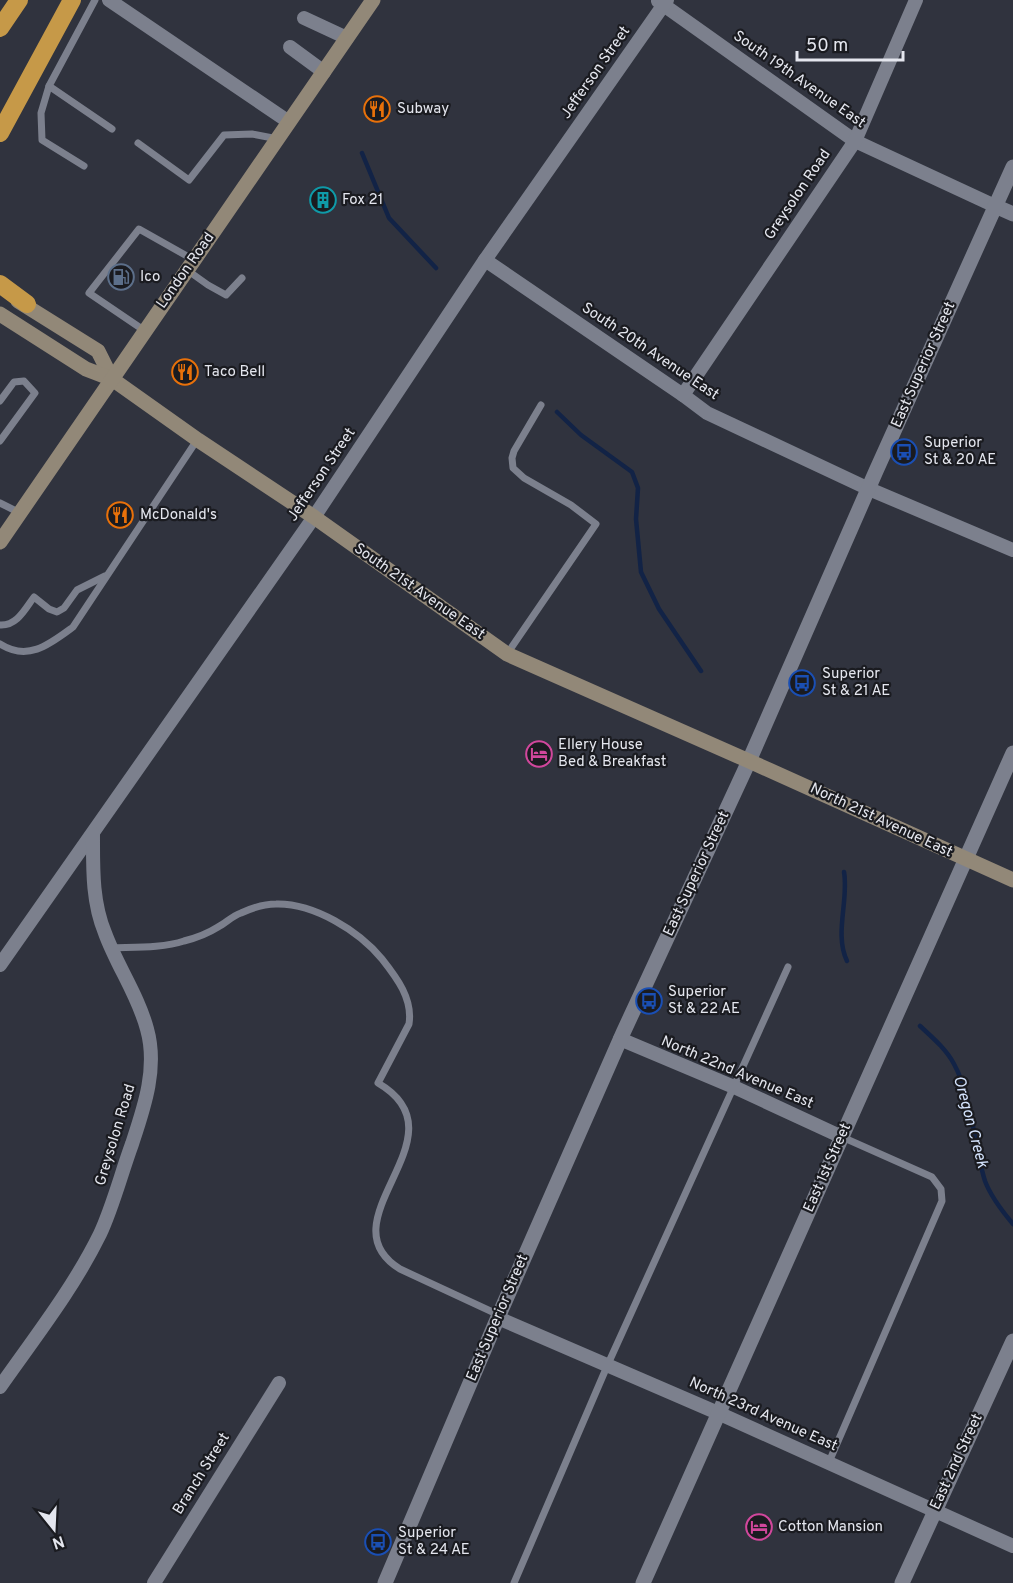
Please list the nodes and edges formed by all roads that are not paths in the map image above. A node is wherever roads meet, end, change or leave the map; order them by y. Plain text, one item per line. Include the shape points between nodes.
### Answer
1 (19, 0) edge
2 (72, 0) edge
3 (95, 0) edge
4 (109, 0) edge
5 (373, 0) edge
6 (916, 0) edge
7 (662, 2) edge
8 (304, 18) dead end
9 (0, 28) edge
10 (347, 38) junction
11 (290, 47) dead end
12 (324, 72) junction
13 (49, 87) junction
14 (289, 122) junction
15 (111, 129) dead end
16 (0, 133) edge
17 (278, 138) junction
18 (855, 141) junction
19 (138, 143) dead end
20 (84, 166) dead end
21 (1013, 167) edge
22 (995, 206) junction
23 (1013, 214) edge
24 (485, 260) junction
25 (190, 265) junction
26 (242, 278) dead end
27 (0, 284) edge
28 (0, 292) edge
29 (27, 304) junction
30 (0, 314) edge
31 (145, 331) junction
32 (112, 379) junction
33 (683, 394) junction
34 (0, 401) edge
35 (542, 405) dead end
36 (0, 426) edge
37 (7, 431) junction
38 (198, 440) junction
39 (0, 441) edge
40 (869, 489) junction
41 (0, 503) edge
42 (20, 513) junction
43 (314, 517) junction
44 (0, 542) edge
45 (1013, 550) edge
46 (107, 575) junction
47 (0, 625) edge
48 (0, 644) edge
49 (507, 654) junction
50 (1013, 753) edge
51 (750, 761) junction
52 (93, 834) junction
53 (966, 860) junction
54 (1013, 880) edge
55 (111, 948) junction
56 (0, 965) edge
57 (788, 967) dead end
58 (620, 1039) junction
59 (734, 1087) junction
60 (842, 1137) junction
61 (498, 1317) junction
62 (1013, 1341) edge
63 (608, 1364) junction
64 (279, 1383) dead end
65 (0, 1387) edge
66 (718, 1413) junction
67 (829, 1462) junction
68 (934, 1511) junction
69 (1013, 1546) edge
70 (154, 1583) edge
71 (385, 1583) edge
72 (514, 1583) edge
73 (643, 1583) edge
74 (902, 1583) edge

1 - 9 highway
2 - 16 highway
3 - 13 lane
4 - 14 street
5 - 10 main road, London Road
6 - 18 street, Greysolon Road
7 - 18 street, South 19th Avenue East
7 - 24 street, Jefferson Street
8 - 10 street
10 - 12 main road, London Road
11 - 12 street
12 - 14 main road, London Road
13 - 15 lane
13 - 20 lane via 41,113 42,140
14 - 17 main road, London Road
17 - 19 lane via 224,135 189,180
17 - 25 main road, London Road
18 - 22 street, South 19th Avenue East
18 - 33 street, Greysolon Road
21 - 22 street, East Superior Street
22 - 23 street
22 - 40 street, East Superior Street
24 - 33 street, South 20th Avenue East
24 - 43 street, Jefferson Street
25 - 26 lane via 208,285 226,295
25 - 31 main road, London Road
25 - 31 lane via 139,229 89,293
27 - 29 highway
28 - 29 main road, South 21st Avenue East
29 - 32 main road, South 21st Avenue East via 98,351
30 - 32 main road, South 21st Avenue East via 86,369
31 - 32 main road, London Road
32 - 38 main road, South 21st Avenue East
32 - 42 main road, London Road
33 - 40 street, South 20th Avenue East via 707,413
34 - 37 lane via 14,382 24,381 35,393
35 - 49 lane via 514,452 513,468 596,524
36 - 37 lane
37 - 39 lane
38 - 43 main road, South 21st Avenue East
38 - 46 lane
40 - 45 street, South 20th Avenue East
40 - 51 street, East Superior Street
41 - 42 lane
42 - 44 main road, London Road
43 - 49 main road, South 21st Avenue East
43 - 52 street, Jefferson Street
46 - 47 lane via 77,590 57,612 34,597 15,622
46 - 48 lane via 73,627 52,642 22,653
49 - 51 main road, South 21st Avenue East
50 - 53 street, East 1st Street
51 - 53 main road, North 21st Avenue East
51 - 58 street, East Superior Street
52 - 55 street, Greysolon Road via 97,905
52 - 56 street, Jefferson Street
53 - 54 main road, North 21st Avenue East
53 - 60 street, East 1st Street
55 - 61 lane via 180,942 204,934 237,914 275,904 325,916 361,937 394,974 411,1015 378,1083 400,1101 409,1122 401,1161 377,1217 378,1248 400,1269
55 - 65 street, Greysolon Road via 147,1029 151,1064 148,1090 100,1233 77,1277
57 - 59 lane
58 - 59 street, North 22nd Avenue East
58 - 61 street, East Superior Street
59 - 60 street, North 22nd Avenue East
59 - 63 lane
60 - 66 street, East 1st Street
60 - 67 lane via 932,1177 941,1189 942,1201
61 - 63 street, North 23rd Avenue East
61 - 71 street, East Superior Street
62 - 68 street, East 2nd Street
63 - 66 street, North 23rd Avenue East
63 - 72 lane
64 - 70 street, Branch Street
66 - 67 street, North 23rd Avenue East
66 - 73 street, East 1st Street
67 - 68 street, North 23rd Avenue East
68 - 69 street, North 23rd Avenue East
68 - 74 street, East 2nd Street

